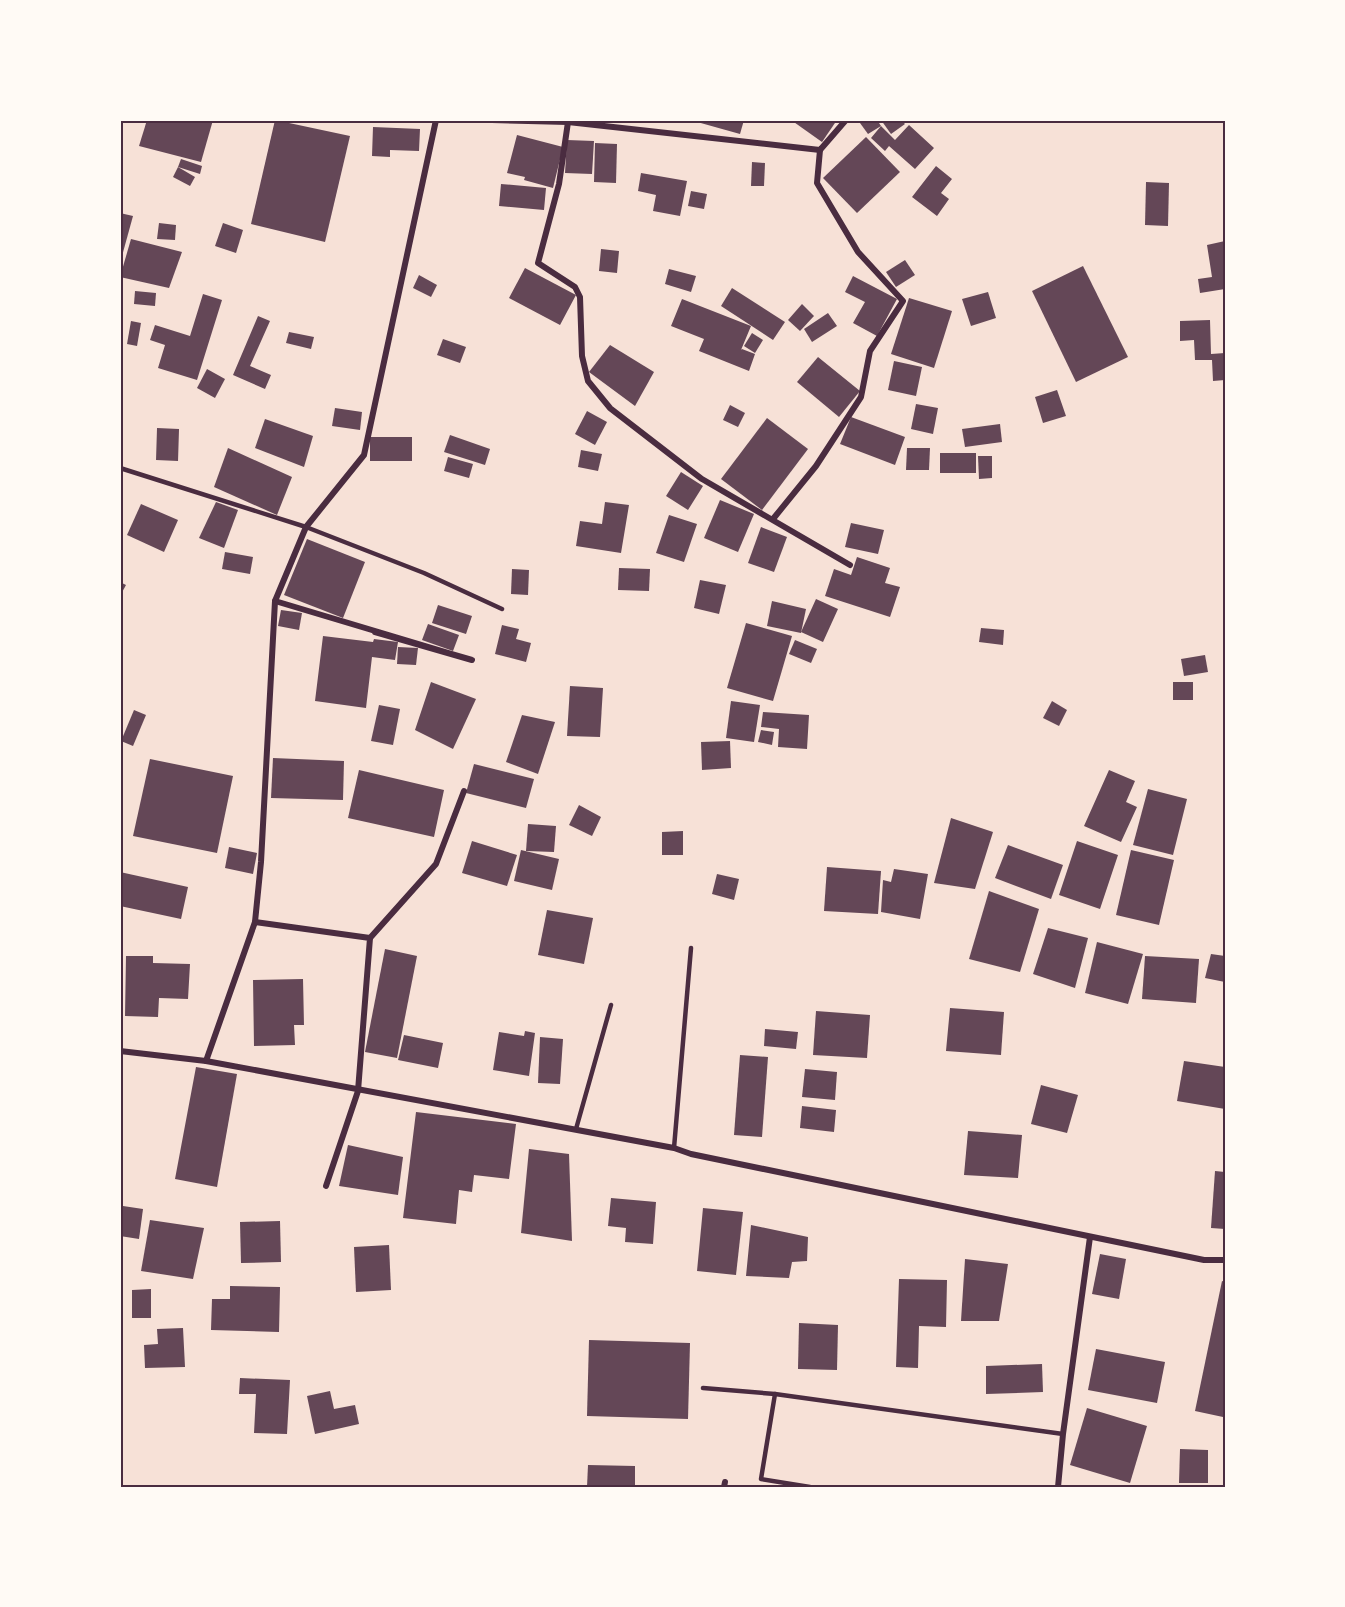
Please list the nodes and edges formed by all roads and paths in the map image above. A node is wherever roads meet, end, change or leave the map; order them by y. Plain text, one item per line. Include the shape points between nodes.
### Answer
1 (436, 120) edge
2 (492, 120) edge
3 (846, 120) edge
4 (568, 122) junction
5 (820, 150) junction
6 (120, 468) edge
7 (773, 519) junction
8 (306, 527) junction
9 (850, 565) dead end
10 (275, 601) junction
11 (502, 609) dead end
12 (375, 632) dead end
13 (464, 791) dead end
14 (255, 922) junction
15 (370, 938) junction
16 (692, 948) dead end
17 (611, 1005) dead end
18 (120, 1051) edge
19 (206, 1061) junction
20 (358, 1091) junction
21 (576, 1129) junction
22 (674, 1148) junction
23 (326, 1185) dead end
24 (1090, 1237) junction
25 (1225, 1260) edge
26 (703, 1388) dead end
27 (775, 1394) junction
28 (1063, 1434) junction
29 (810, 1487) edge
30 (1058, 1487) edge

1 - 8 street via 364,455
2 - 4 street
3 - 5 street
4 - 5 street
4 - 7 street via 559,184 537,263 575,287 580,297 582,356 588,381 610,408 702,478
5 - 7 street via 818,183 858,252 903,301 870,351 861,397 816,466
6 - 8 lane
7 - 9 street
8 - 10 street
8 - 11 lane via 424,573
10 - 12 street via 451,654
10 - 14 street
13 - 15 street via 436,864
14 - 15 street
14 - 19 street
15 - 20 street
16 - 22 lane
17 - 21 lane
18 - 19 street
19 - 20 street
20 - 21 street
20 - 23 street
21 - 22 street
22 - 24 street
24 - 25 street via 1204,1260
24 - 28 street
26 - 27 lane
27 - 28 lane
27 - 29 lane via 761,1479
28 - 30 street

